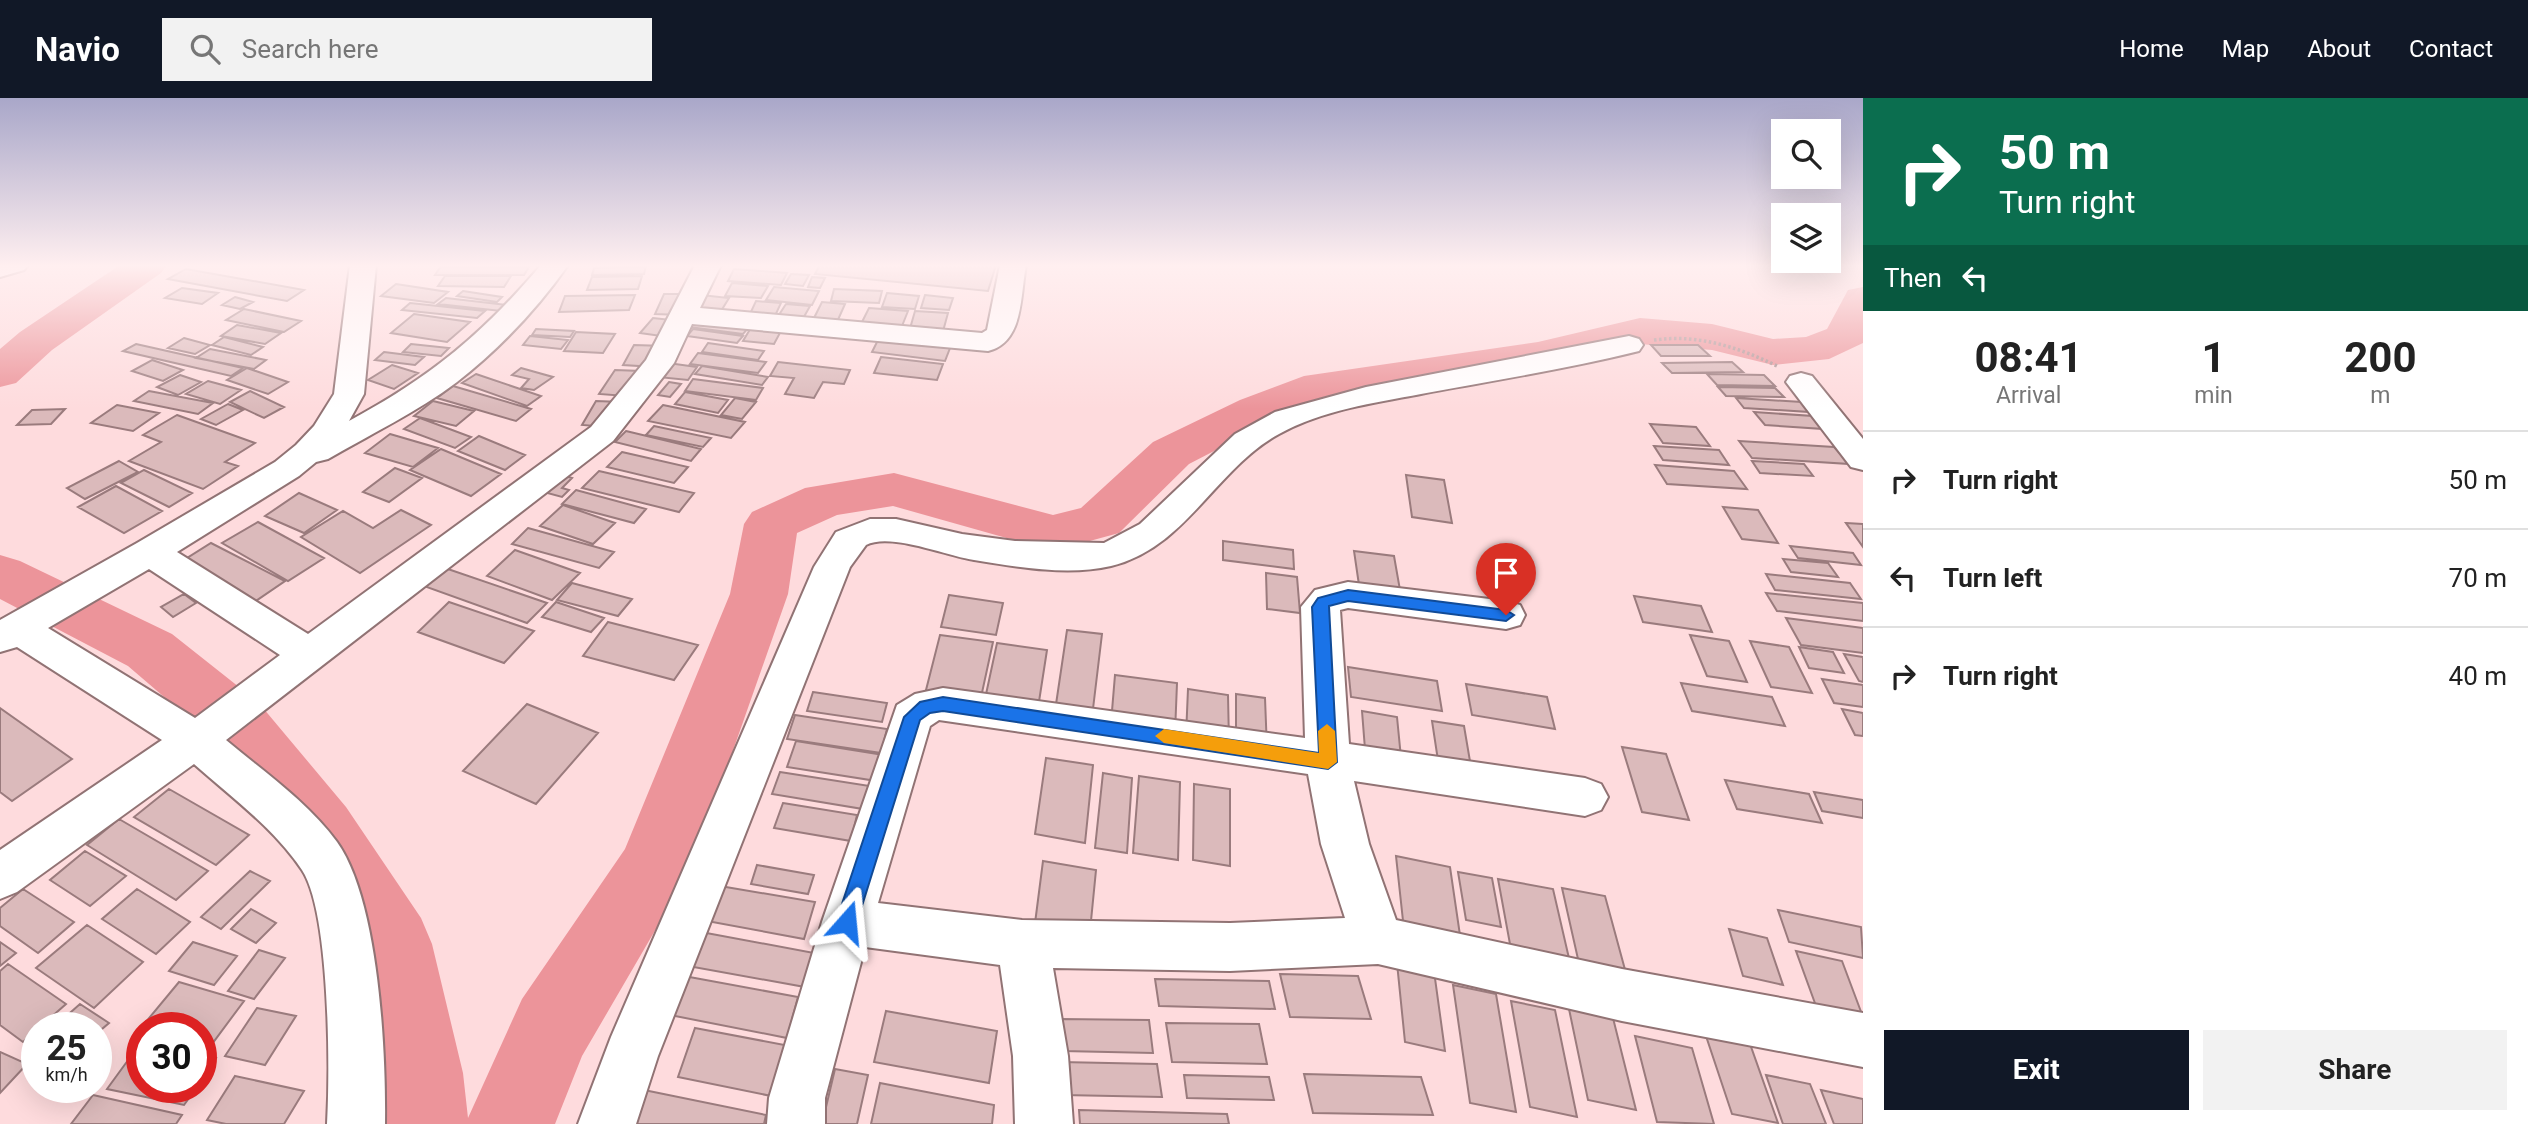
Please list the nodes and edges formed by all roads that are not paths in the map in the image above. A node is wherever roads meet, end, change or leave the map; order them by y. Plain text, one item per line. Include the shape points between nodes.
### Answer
1 (343, 313) edge
2 (352, 313) edge
3 (512, 313) edge
4 (1004, 313) edge
5 (686, 315) joint
6 (345, 345) junction
7 (1629, 345) road end
8 (1801, 382) road end
9 (1863, 460) edge
10 (287, 469) junction
11 (146, 554) junction
12 (1506, 615) dead end
13 (18, 621) edge
14 (302, 661) junction
15 (202, 734) junction
16 (1328, 762) junction
17 (1585, 797) dead end
18 (0, 877) edge
19 (847, 922) junction
20 (1378, 940) junction
21 (1022, 944) junction
22 (1863, 1041) edge
23 (356, 1124) edge
24 (607, 1124) edge
25 (796, 1124) edge
26 (1044, 1124) edge

1 - 6 main road
2 - 6 main road
3 - 10 main road via 486,342 443,377
4 - 5 main road via 1000,334 988,342
5 - 14 main road via 659,363 602,434
6 - 10 main road via 329,403 334,417 320,440
7 - 24 main road via 1364,396 1270,426 1229,453 1137,544 1109,554 1083,557 965,547 890,532 868,532 850,539 832,567 630,1056
8 - 9 main road
10 - 11 main road
11 - 13 main road
11 - 14 main road
12 - 16 main road via 1348,595 1324,602 1320,607
13 - 15 main road
14 - 15 main road
15 - 18 main road
15 - 23 main road via 289,820 330,875 343,920 358,1067
16 - 17 main road
16 - 19 main road via 1028,715 930,705 912,717
16 - 20 main road via 1345,844
19 - 21 main road
19 - 25 main road via 797,1098
20 - 21 main road via 1242,946
20 - 22 main road via 1622,995
21 - 26 main road via 1037,1012

